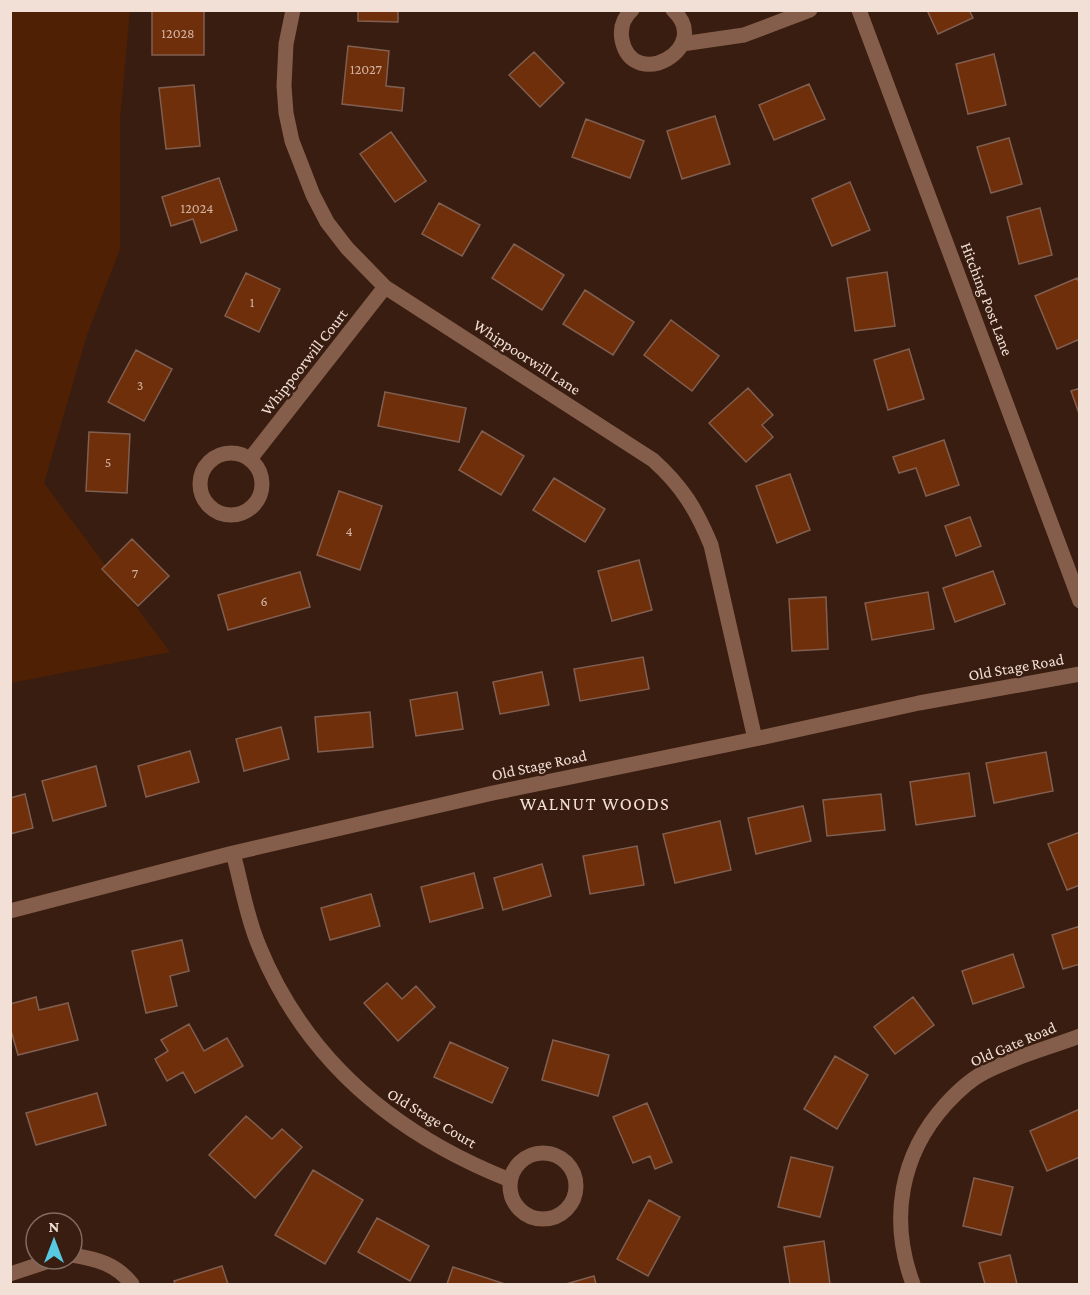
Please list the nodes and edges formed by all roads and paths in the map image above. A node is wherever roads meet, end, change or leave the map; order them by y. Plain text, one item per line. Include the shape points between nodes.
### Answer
1 (293, 10) edge
2 (632, 10) edge
3 (673, 10) edge
4 (810, 10) edge
5 (859, 10) edge
6 (682, 44) junction
7 (385, 287) junction
8 (250, 459) junction
9 (1080, 601) edge
10 (1080, 674) edge
11 (755, 739) junction
12 (233, 853) junction
13 (10, 911) edge
14 (1080, 1036) edge
15 (510, 1180) junction
16 (84, 1257) edge
17 (132, 1284) edge
18 (913, 1284) edge

1 - 7 street, Whippoorwill Lane via 284,86 286,113 302,170 327,222
2 - 6 street via 621,33 628,53 637,60 658,64 668,60
3 - 6 street via 682,23
4 - 6 street via 744,35
5 - 9 street, Hitching Post Lane
7 - 8 street, Whippoorwill Court
7 - 11 street, Whippoorwill Lane via 653,460 686,493 711,545
8 - 8 street via 229,453 210,462 200,481 201,492 213,509 233,515 253,507 259,498 262,477
10 - 11 street, Old Stage Road via 919,703
11 - 12 street, Old Stage Road via 493,793
12 - 13 street, Old Stage Road
12 - 15 street, Old Stage Court via 258,944 279,989 342,1075 378,1107 427,1139
14 - 18 street, Old Gate Road via 984,1072 959,1089 927,1126 905,1177 901,1209 903,1248
15 - 15 street via 510,1195 517,1208 529,1217 544,1220 558,1216 570,1206 576,1193 576,1178 568,1165 557,1156 542,1153 528,1156 516,1166
16 - 17 street via 99,1259

